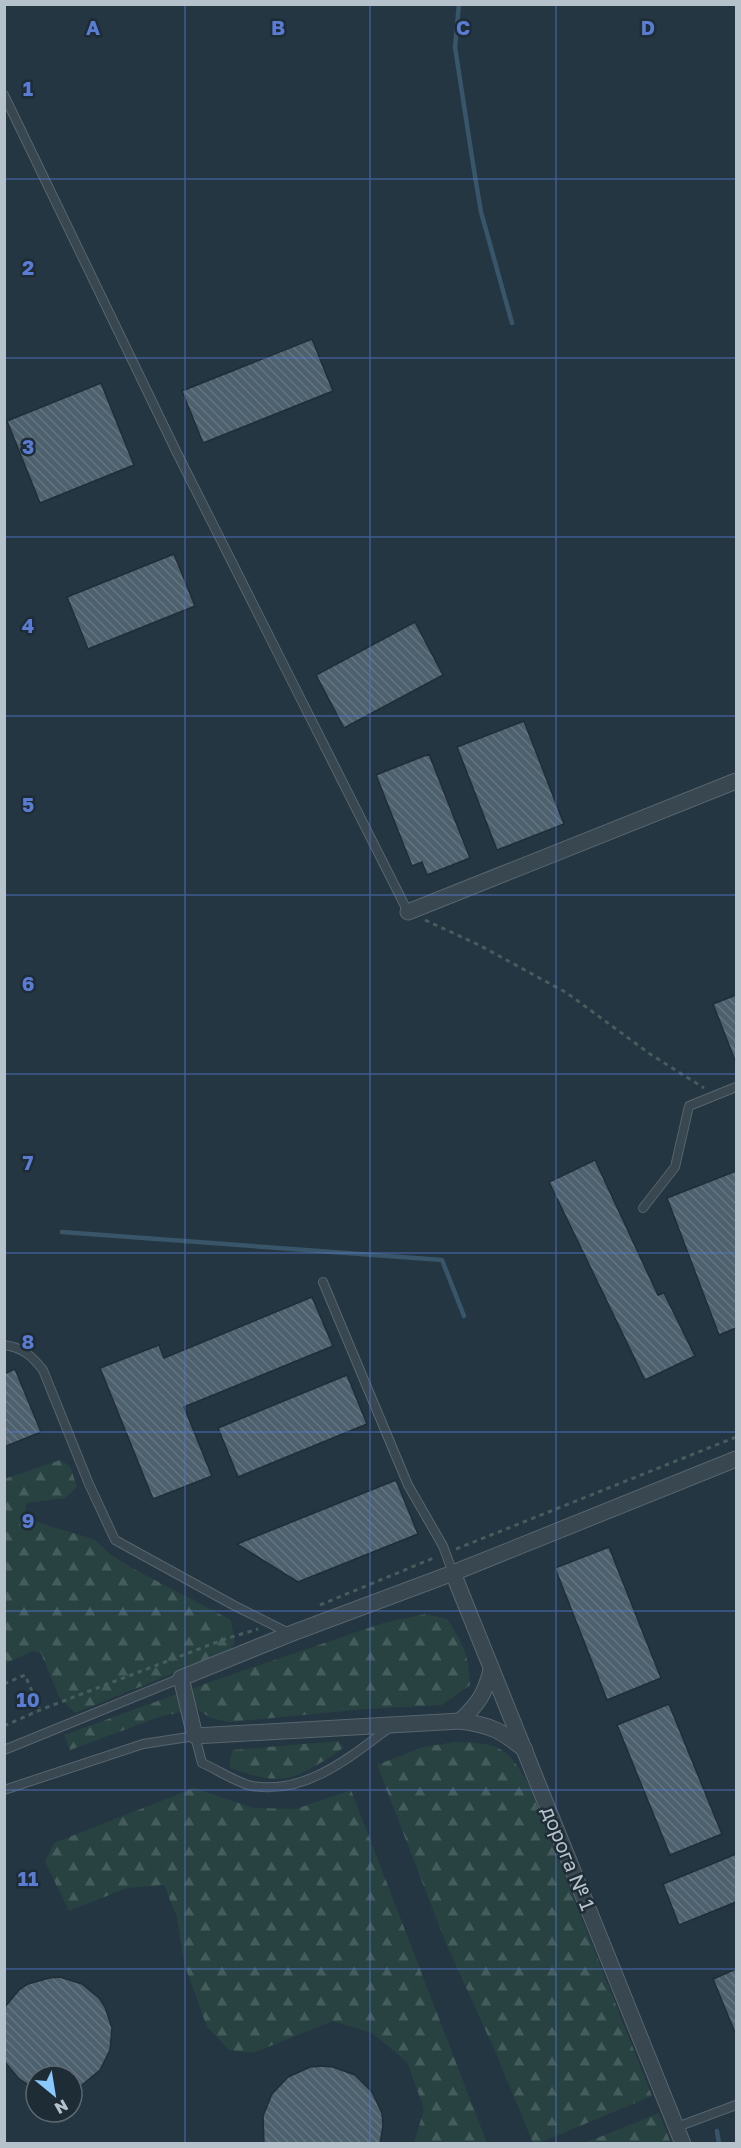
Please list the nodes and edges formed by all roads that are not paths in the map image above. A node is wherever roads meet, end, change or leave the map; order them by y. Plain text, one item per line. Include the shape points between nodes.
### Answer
1 (4, 94) edge
2 (736, 781) edge
3 (408, 912) joint
4 (736, 1088) edge
5 (643, 1208) dead end
6 (323, 1281) dead end
7 (4, 1345) edge
8 (736, 1459) edge
9 (453, 1573) junction
10 (290, 1634) junction
11 (491, 1670) junction
12 (181, 1678) junction
13 (460, 1721) junction
14 (392, 1725) junction
15 (195, 1736) junction
16 (4, 1750) edge
17 (525, 1750) junction
18 (4, 1790) edge
19 (736, 2105) edge
20 (677, 2127) junction
21 (683, 2144) edge

1 - 3 lane via 177,453
2 - 3 street
4 - 5 lane via 689,1106 675,1167
6 - 9 lane via 408,1485
7 - 10 lane via 19,1348 43,1370 115,1540
8 - 9 street
9 - 10 street
9 - 11 street, дорога № 1
10 - 12 street
11 - 13 street via 486,1690
11 - 17 street, дорога № 1
12 - 15 street
12 - 16 lane
13 - 14 street
13 - 17 street via 484,1724 506,1734
14 - 15 street
14 - 15 lane via 344,1762 287,1788 251,1786 202,1763
15 - 18 lane via 143,1744
17 - 20 street, дорога № 1
19 - 20 lane
20 - 21 street, дорога № 1

